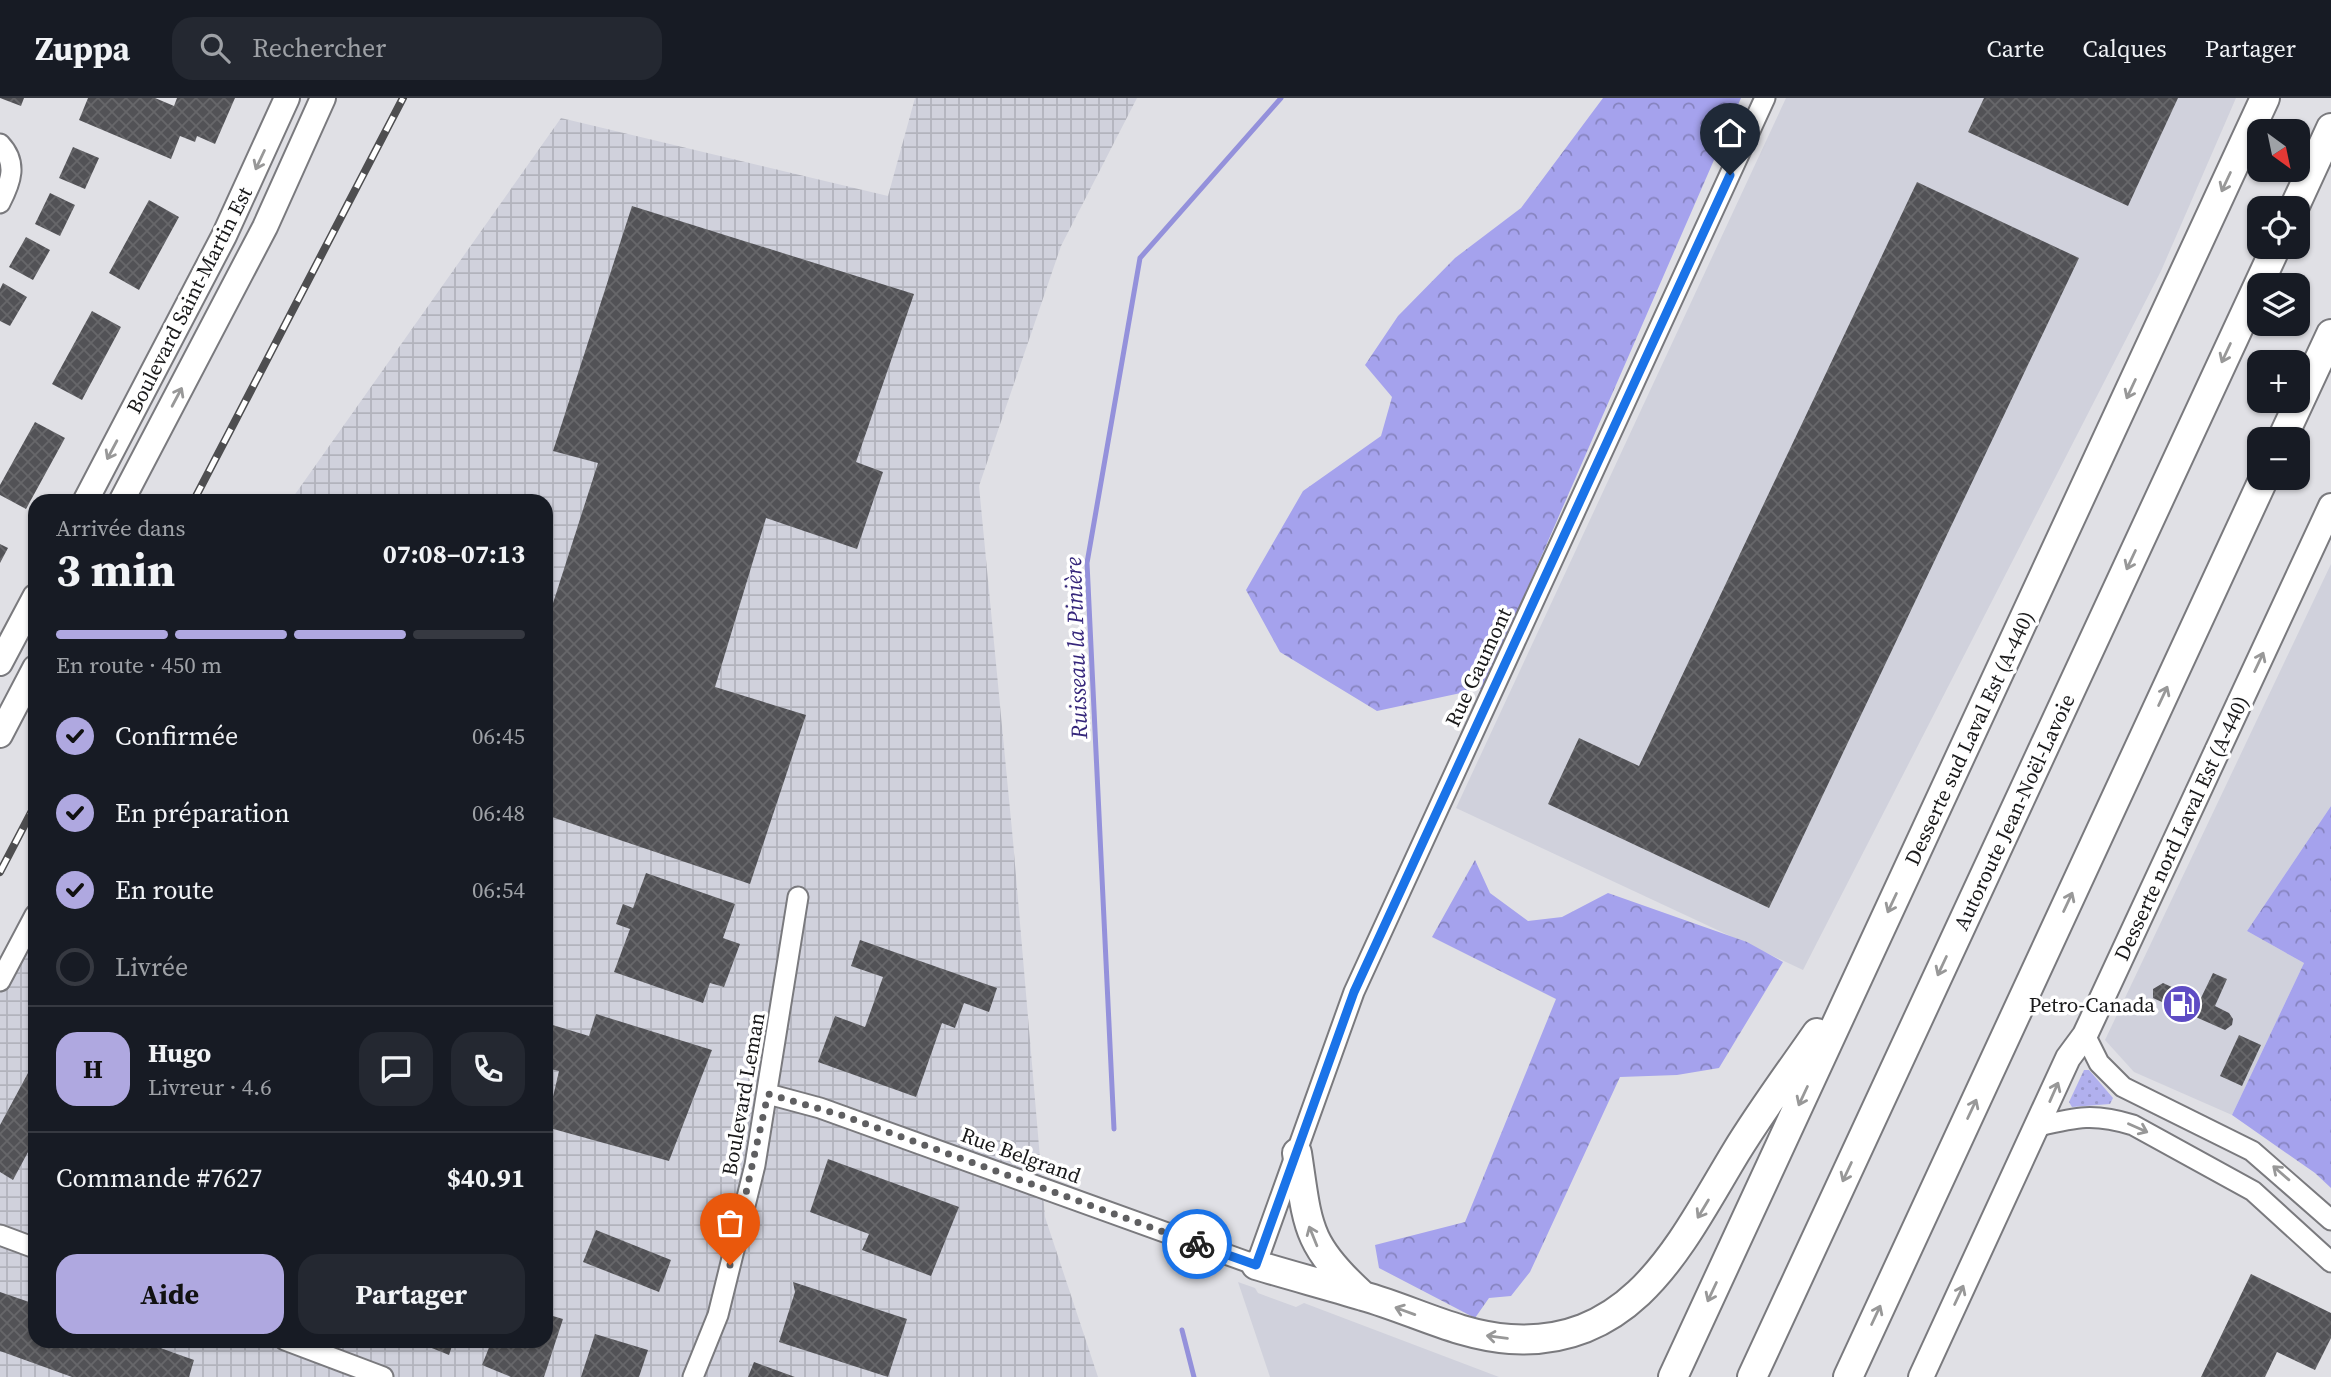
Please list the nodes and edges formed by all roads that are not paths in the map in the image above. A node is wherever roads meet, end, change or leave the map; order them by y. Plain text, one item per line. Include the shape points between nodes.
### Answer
1 (288, 98) edge
2 (323, 98) edge
3 (1765, 98) edge
4 (2265, 98) edge
5 (2331, 128) edge
6 (0, 144) edge
7 (2300, 196) edge
8 (0, 203) edge
9 (2270, 259) edge
10 (2331, 334) edge
11 (2288, 427) edge
12 (2258, 490) edge
13 (89, 494) edge
14 (125, 494) edge
15 (2331, 506) edge
16 (28, 610) edge
17 (0, 663) edge
18 (28, 680) edge
19 (0, 734) edge
20 (798, 897) dead end
21 (28, 928) edge
22 (1862, 967) junction
23 (0, 981) edge
24 (2085, 1035) junction
25 (768, 1094) junction
26 (2039, 1126) junction
27 (1297, 1153) junction
28 (2331, 1220) edge
29 (0, 1235) edge
30 (28, 1245) edge
31 (2331, 1262) edge
32 (1256, 1265) junction
33 (1363, 1296) junction
34 (306, 1348) edge
35 (383, 1377) edge
36 (694, 1377) edge
37 (1673, 1377) edge
38 (1752, 1377) edge
39 (1847, 1377) edge
40 (1921, 1377) edge

1 -> 13 main road, Boulevard Saint-Martin Est via 224,236
14 -> 2 main road, Boulevard Saint-Martin Est via 265,227
3 - 27 street, Rue Gaumont via 1384,925 1332,1046
4 -> 22 highway, Desserte sud Laval Est (A-440)
5 - 7 highway
6 - 8 street via 11,159 12,181
9 -> 38 highway, Autoroute Jean-Noël-Lavoie
10 - 11 highway
39 -> 12 highway
24 -> 15 main road, Desserte nord Laval Est (A-440)
16 - 17 main road
18 - 19 main road
20 - 25 street, Boulevard Leman
21 - 23 street
22 -> 33 highway via 1738,1150 1677,1250 1655,1279 1620,1308 1562,1334 1511,1339 1447,1327
22 -> 37 highway, Desserte sud Laval Est (A-440)
26 -> 24 main road, Desserte nord Laval Est (A-440) via 2068,1058
28 -> 24 street via 2252,1151 2123,1087 2099,1063
25 - 32 street, Rue Belgrand via 833,1112
25 - 36 street, Boulevard Leman via 718,1315
26 -> 31 street via 2084,1115 2133,1125 2253,1191
40 -> 26 main road, Desserte nord Laval Est (A-440)
27 - 32 street, Rue Gaumont
33 -> 27 highway via 1331,1267 1314,1241
29 - 30 street
32 - 33 highway
34 - 35 street

